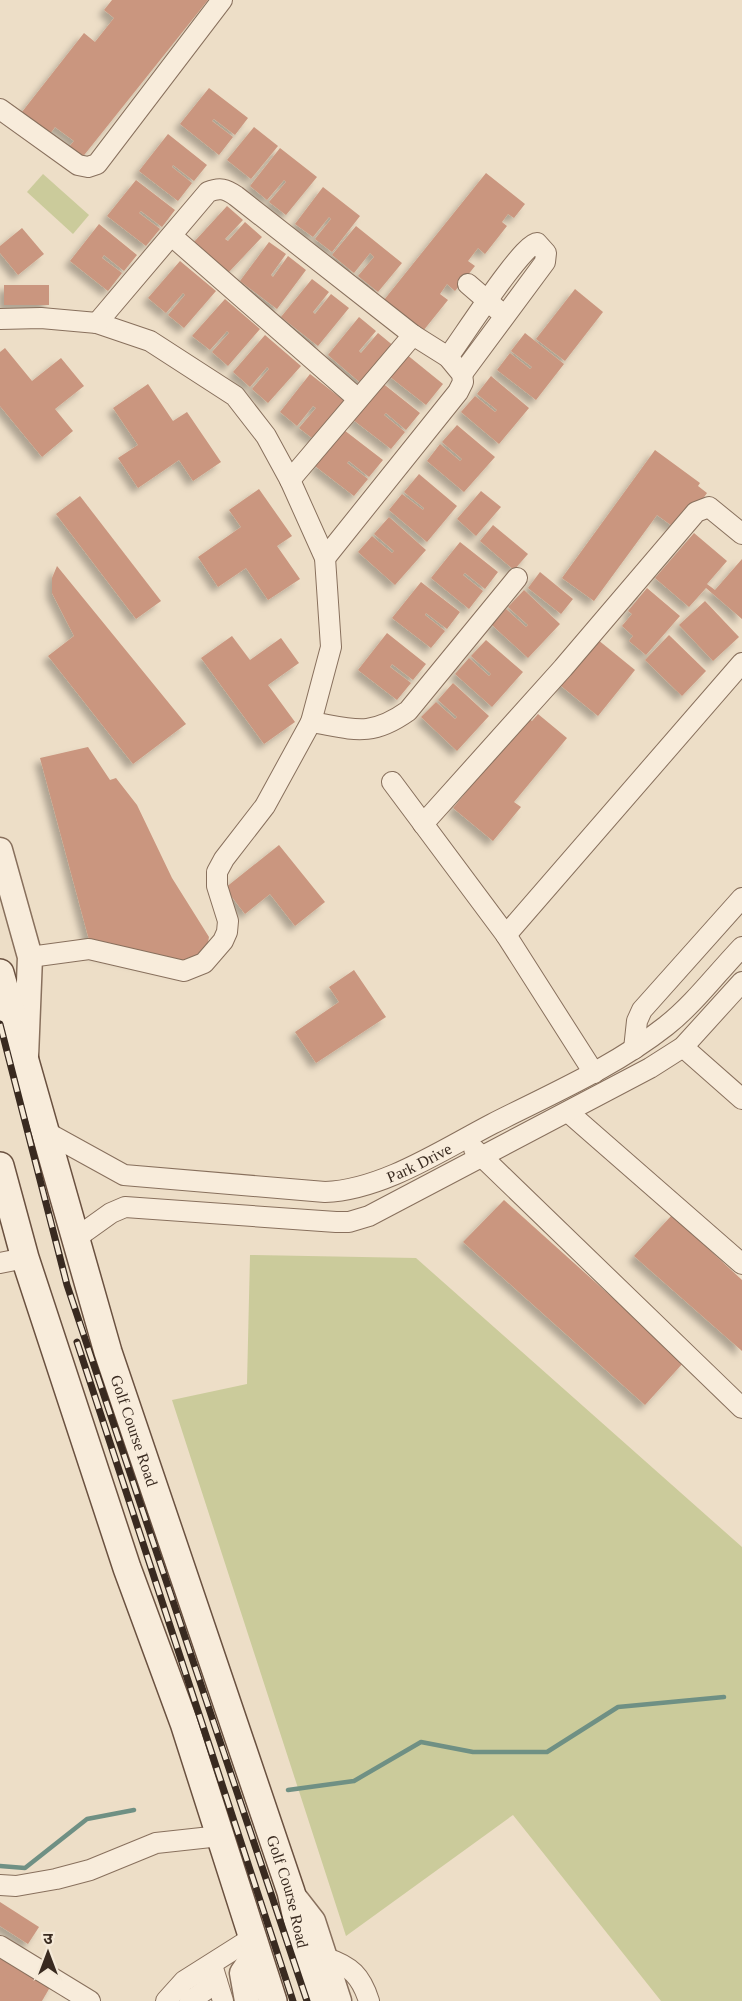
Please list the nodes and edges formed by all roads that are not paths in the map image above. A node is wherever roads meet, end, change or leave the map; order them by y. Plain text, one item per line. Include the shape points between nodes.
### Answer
1 (222, 0) edge
2 (0, 109) edge
3 (173, 237) junction
4 (512, 265) junction
5 (532, 279) junction
6 (468, 284) dead end
7 (488, 301) junction
8 (504, 316) junction
9 (0, 320) edge
10 (97, 323) junction
11 (413, 335) junction
12 (448, 357) junction
13 (462, 374) junction
14 (358, 399) junction
15 (290, 480) junction
16 (742, 534) edge
17 (325, 558) junction
18 (517, 578) dead end
19 (742, 663) edge
20 (311, 722) junction
21 (392, 782) dead end
22 (423, 824) junction
23 (0, 850) edge
24 (742, 898) edge
25 (506, 935) junction
26 (742, 947) edge
27 (30, 957) junction
28 (0, 973) edge
29 (742, 982) edge
30 (682, 1047) junction
31 (634, 1049) junction
32 (26, 1064) junction
33 (594, 1073) junction
34 (742, 1099) edge
35 (568, 1112) junction
36 (46, 1132) junction
37 (466, 1138) junction
38 (482, 1158) junction
39 (0, 1166) edge
40 (138, 1178) junction
41 (135, 1207) junction
42 (76, 1238) junction
43 (13, 1260) edge
44 (742, 1264) edge
45 (742, 1408) edge
46 (220, 1836) junction
47 (0, 1885) edge
48 (291, 1892) junction
49 (255, 1944) junction
50 (0, 1947) edge
51 (326, 1958) junction
52 (217, 1983) edge
53 (66, 1995) edge
54 (90, 2001) edge
55 (166, 2001) edge
56 (190, 2001) edge
57 (247, 2001) edge
58 (273, 2001) edge
59 (321, 2001) edge
60 (339, 2001) edge
61 (369, 2001) edge

1 - 2 street via 97,164 78,165
3 - 10 street
3 - 11 street via 208,192 228,190
3 - 14 street
4 - 5 street
4 - 5 street via 530,244 537,243 547,258
4 - 7 street
5 - 8 street
6 - 7 street
7 - 8 street
7 - 12 street
8 - 13 street
9 - 10 street via 41,318
10 - 15 street via 150,341 235,396 266,436
11 - 12 street
11 - 14 street
12 - 13 street
13 - 17 street via 458,392
14 - 15 street
15 - 17 street
16 - 22 street via 717,510 709,507 696,512
17 - 20 street via 331,646
18 - 20 street via 408,711 389,725 370,730
19 - 25 street
20 - 27 street via 265,806 218,872 227,932 204,963 184,971 89,949
21 - 22 street
22 - 25 street
23 - 27 street, Golf Course Road
24 - 31 street via 642,1010
25 - 33 street
26 - 31 street, Park Drive via 668,1024
27 - 32 street, Golf Course Road
28 - 32 main road
29 - 30 street, Park Drive
30 - 34 street
30 - 35 street, Park Drive
31 - 33 street, Park Drive
32 - 36 main road, Golf Course Road
33 - 37 street, Park Drive
35 - 38 street, Park Drive
35 - 44 street
36 - 40 street, Park Drive via 112,1171
36 - 42 main road, Golf Course Road
37 - 38 street
37 - 40 street, Park Drive via 350,1191
38 - 41 street, Park Drive via 369,1216 349,1222
38 - 45 street
39 - 43 main road
40 - 41 street
41 - 42 street, Park Drive via 111,1213
42 - 48 main road, Golf Course Road via 108,1352
43 - 46 main road via 184,1723
46 - 47 street via 156,1843 90,1870 16,1886
46 - 49 main road
48 - 51 street via 313,1922
48 - 59 main road, Golf Course Road
49 - 52 street
49 - 57 street via 242,1973
49 - 58 main road
50 - 53 street
51 - 60 street
51 - 61 street via 354,1971
52 - 55 street via 184,1981
52 - 56 street
53 - 54 street

